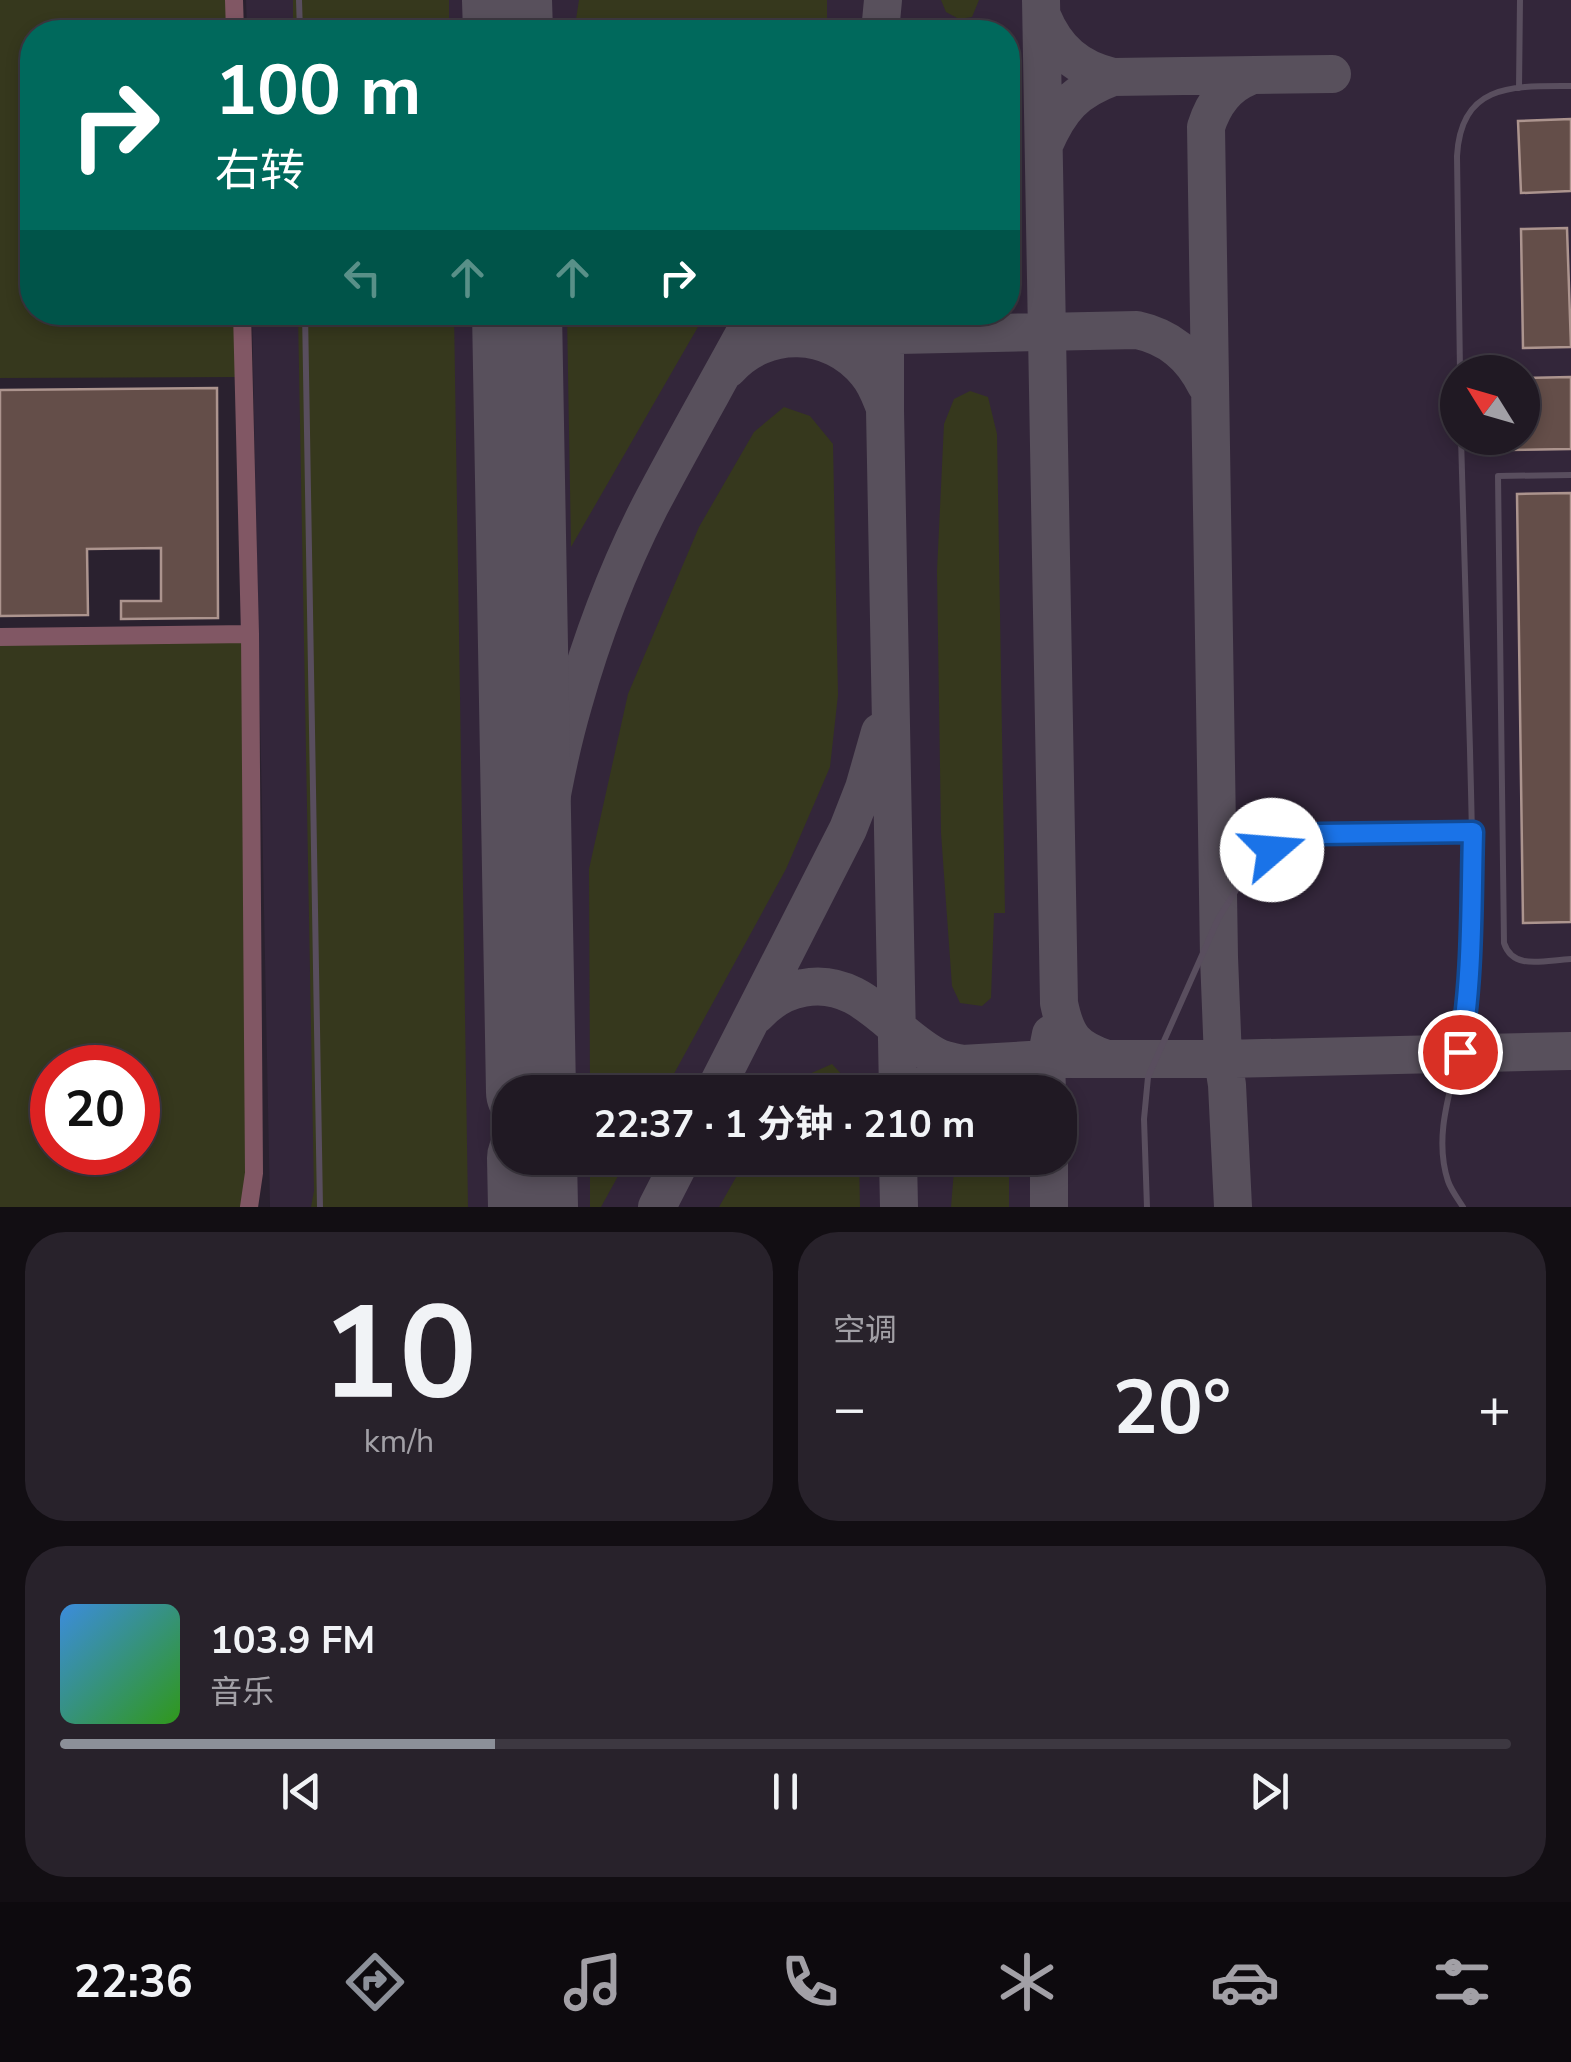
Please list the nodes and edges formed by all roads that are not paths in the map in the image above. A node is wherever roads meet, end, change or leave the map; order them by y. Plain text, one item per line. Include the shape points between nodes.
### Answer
1 (1520, 0) edge
2 (1571, 86) edge
3 (1519, 88) junction
4 (242, 325) edge
5 (305, 325) edge
6 (1460, 355) edge
7 (1462, 455) edge
8 (1571, 475) edge
9 (250, 634) junction
10 (0, 637) edge
11 (1473, 832) junction
12 (1571, 959) edge
13 (249, 1207) edge
14 (320, 1207) edge
15 (1147, 1207) edge
16 (1463, 1207) edge

1 - 3 lane
2 - 3 lane
3 - 6 lane via 1478,103 1458,138
4 - 9 street
5 - 14 lane
7 - 11 lane
8 - 12 lane via 1498,476 1504,942 1518,962
9 - 10 street
9 - 13 street
11 - 15 lane via 1320,834 1272,850 1250,868 1218,918 1148,1077
11 - 16 lane via 1466,1017 1441,1149

